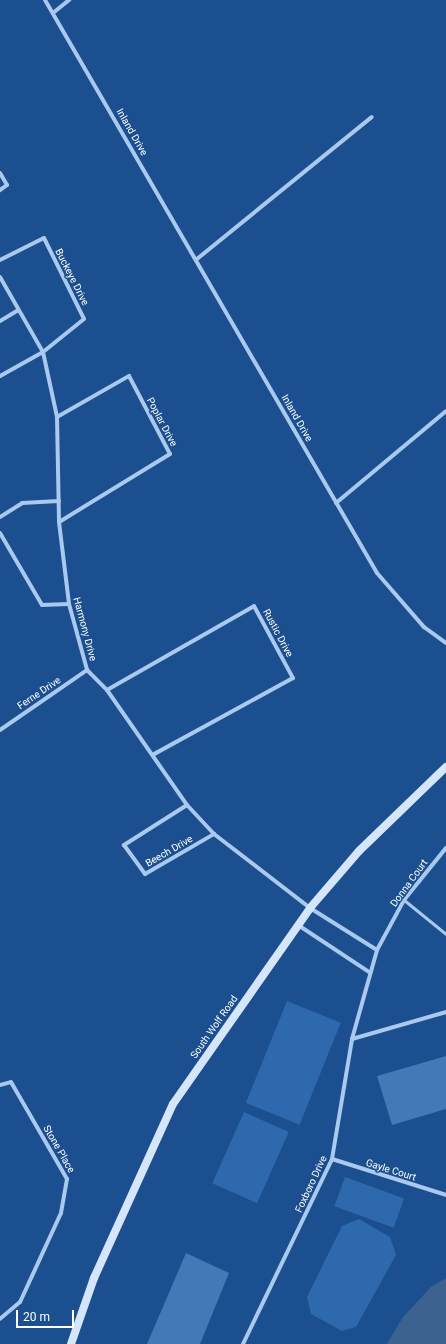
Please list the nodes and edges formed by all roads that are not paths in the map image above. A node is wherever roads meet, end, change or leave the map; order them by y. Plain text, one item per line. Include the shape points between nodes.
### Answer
1 (45, 0) edge
2 (70, 0) edge
3 (53, 13) junction
4 (372, 117) dead end
5 (0, 173) edge
6 (0, 190) edge
7 (197, 259) junction
8 (0, 260) edge
9 (0, 277) edge
10 (18, 310) junction
11 (0, 321) edge
12 (43, 352) junction
13 (0, 376) edge
14 (446, 411) edge
15 (57, 417) junction
16 (59, 501) junction
17 (336, 503) junction
18 (0, 517) edge
19 (59, 522) junction
20 (0, 533) edge
21 (69, 604) junction
22 (446, 642) edge
23 (87, 670) junction
24 (107, 690) junction
25 (0, 730) edge
26 (154, 754) junction
27 (446, 767) edge
28 (187, 805) junction
29 (214, 834) junction
30 (446, 848) edge
31 (404, 900) junction
32 (310, 908) junction
33 (298, 925) junction
34 (446, 934) edge
35 (377, 950) junction
36 (369, 972) junction
37 (446, 1012) edge
38 (352, 1039) junction
39 (0, 1085) edge
40 (332, 1160) junction
41 (446, 1195) edge
42 (0, 1319) edge
43 (71, 1344) edge
44 (243, 1344) edge

1 - 3 street, Inland Drive
2 - 3 street
3 - 7 street, Inland Drive
4 - 7 street
5 - 6 street via 7,185
7 - 17 street, Inland Drive
8 - 12 street, Buckeye Drive via 44,238 84,319
9 - 10 street, Harmony Drive
10 - 11 street
10 - 12 street, Harmony Drive
12 - 13 street, Buckeye Drive
12 - 15 street, Harmony Drive
14 - 17 street
15 - 16 street, Harmony Drive
15 - 19 street, Poplar Drive via 129,376 170,454
16 - 18 street via 22,503
16 - 19 street, Harmony Drive
17 - 22 street, Inland Drive via 381,579 424,627
19 - 21 street, Harmony Drive
20 - 21 street via 42,605
21 - 23 street, Harmony Drive
23 - 24 street, Harmony Drive
23 - 25 street, Ferne Drive
24 - 26 street, Harmony Drive
24 - 26 street, Rustic Drive via 254,606 292,678
26 - 28 street, Harmony Drive
27 - 32 main road, South Wolf Road via 358,851
28 - 29 street, Harmony Drive
28 - 29 street, Beech Drive via 124,845 145,874
29 - 32 street, Harmony Drive
30 - 31 street, Donna Court
31 - 34 lane
31 - 35 street, Donna Court
32 - 33 main road, South Wolf Road
32 - 35 street
33 - 36 street
33 - 43 main road, South Wolf Road via 173,1104 94,1278
35 - 36 street, Foxboro Drive
36 - 38 street, Foxboro Drive
37 - 38 street
38 - 40 street, Foxboro Drive
39 - 42 street, Stone Place via 11,1082 67,1179 60,1213 20,1302
40 - 41 street, Gayle Court
40 - 44 street, Foxboro Drive

